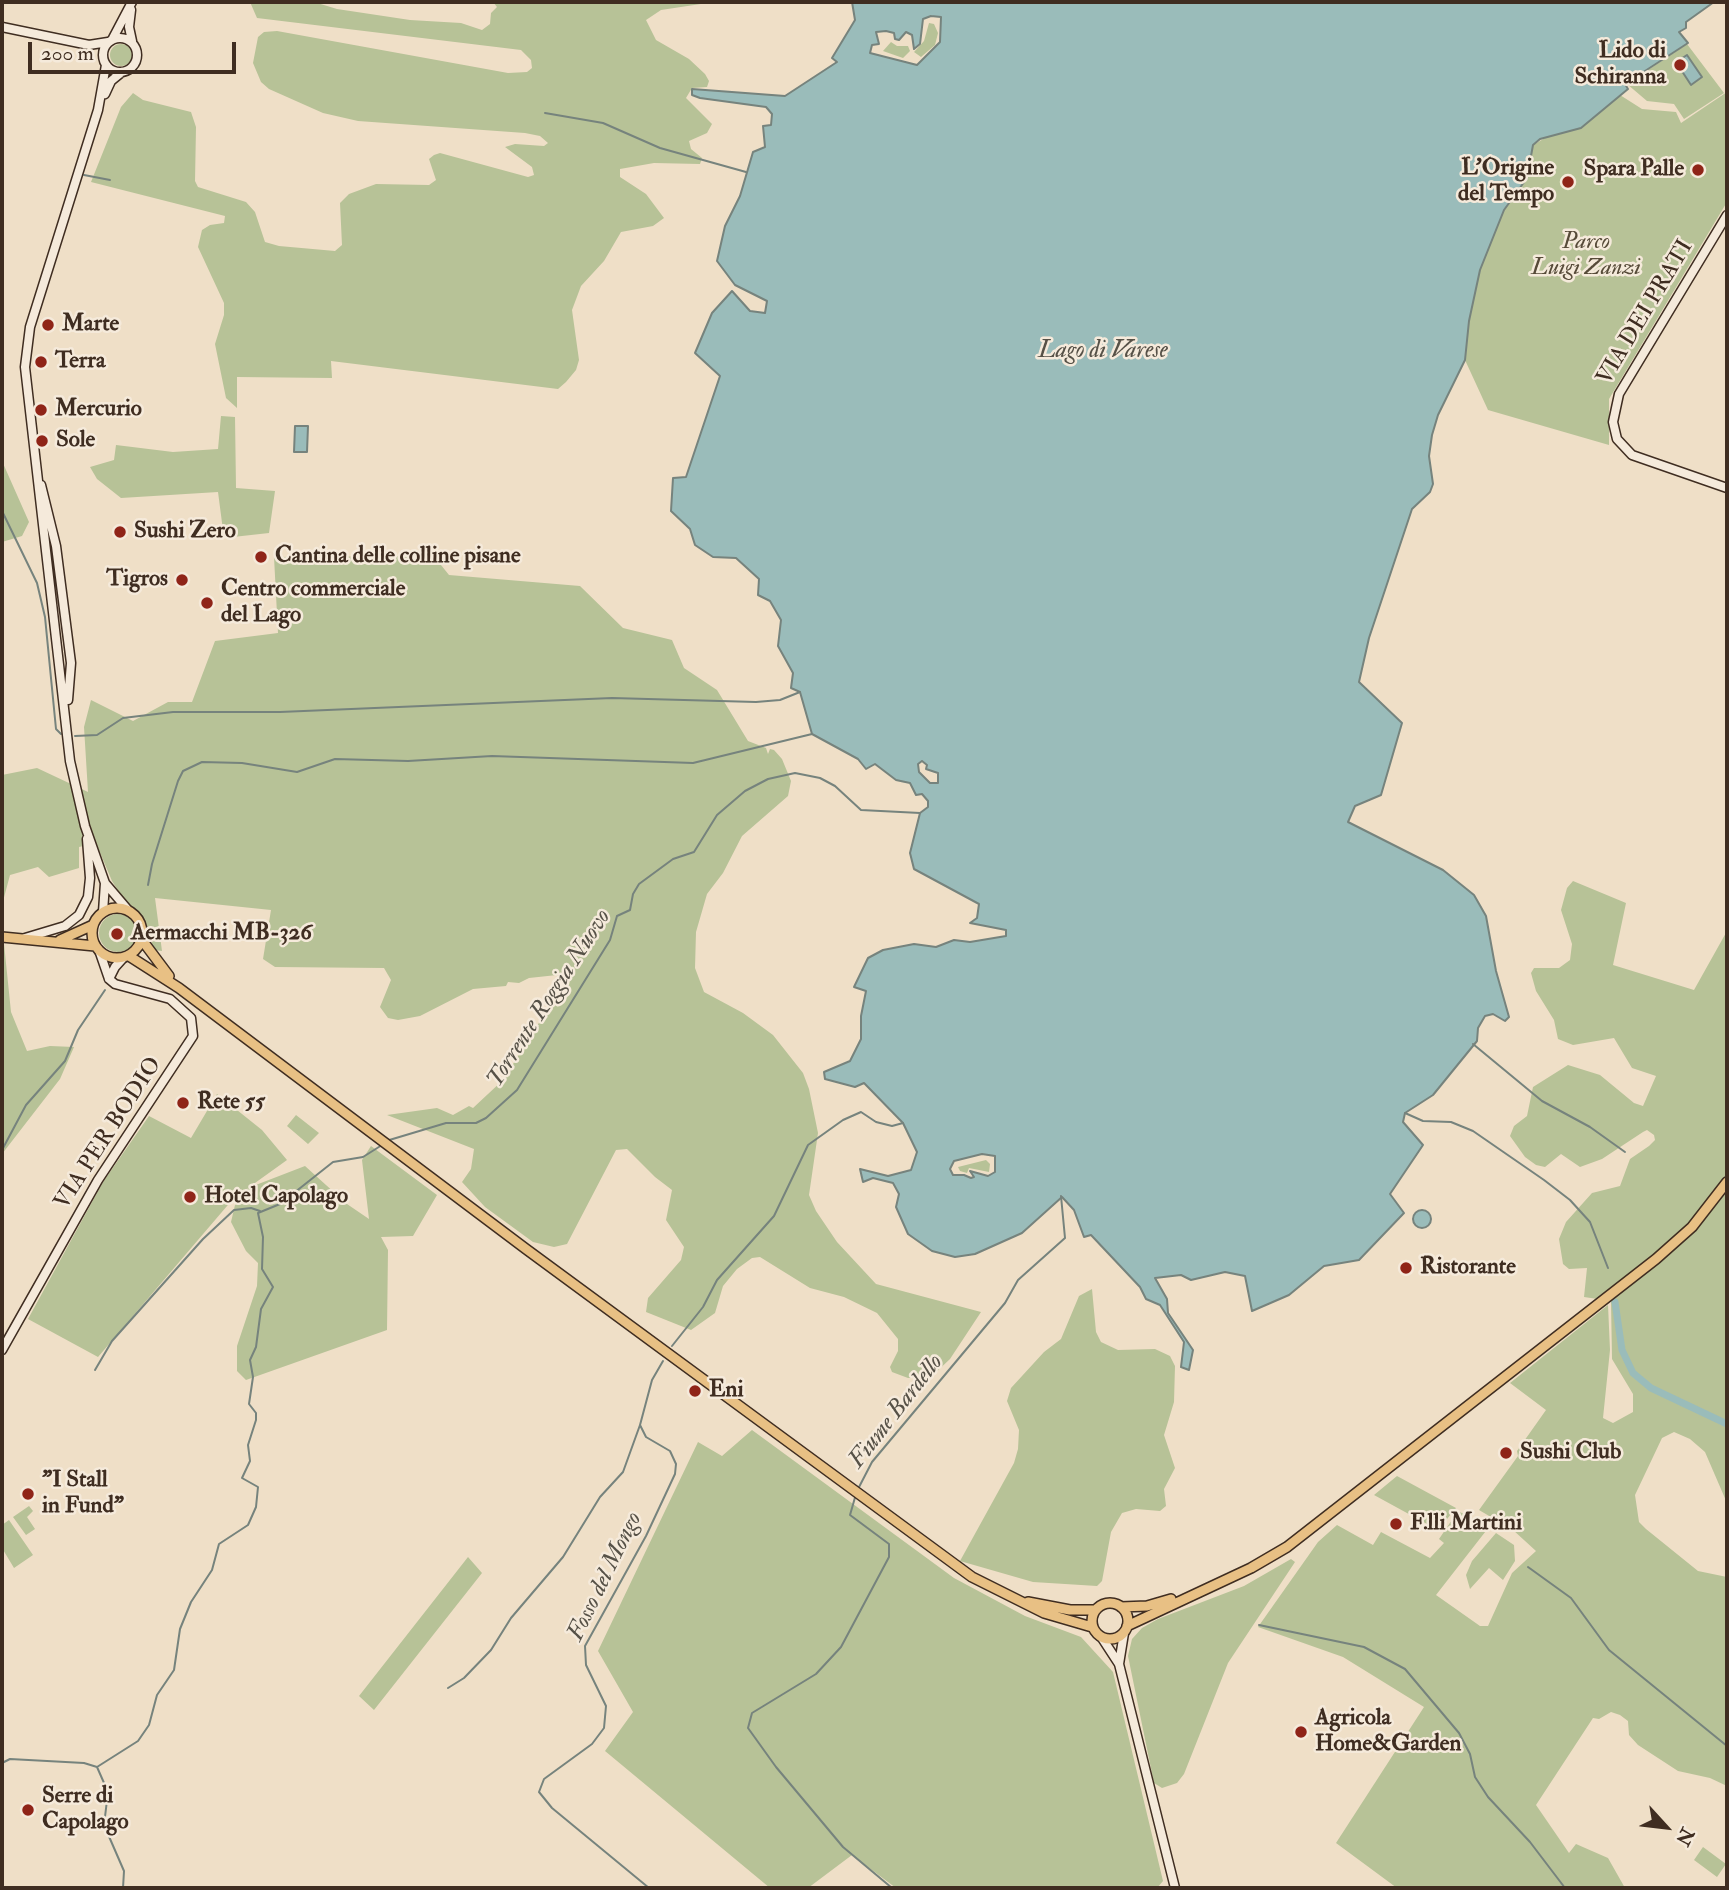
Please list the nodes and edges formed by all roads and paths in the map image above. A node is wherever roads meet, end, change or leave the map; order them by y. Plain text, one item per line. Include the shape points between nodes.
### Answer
1 (132, 2) edge
2 (2, 27) edge
3 (111, 40) junction
4 (132, 41) junction
5 (89, 45) junction
6 (105, 62) junction
7 (122, 72) junction
8 (98, 110) junction
9 (1727, 215) edge
10 (32, 444) junction
11 (1727, 488) edge
12 (44, 546) junction
13 (61, 589) junction
14 (57, 643) junction
15 (67, 720) junction
16 (85, 826) junction
17 (105, 883) junction
18 (128, 909) junction
19 (103, 912) junction
20 (93, 925) junction
21 (2, 937) edge
22 (15, 940) junction
23 (142, 940) junction
24 (58, 941) junction
25 (97, 948) junction
26 (126, 957) junction
27 (109, 979) junction
28 (179, 988) junction
29 (1727, 1182) edge
30 (2, 1350) edge
31 (1207, 1588) junction
32 (1009, 1598) junction
33 (1121, 1607) junction
34 (1094, 1610) junction
35 (1092, 1626) junction
36 (1126, 1629) junction
37 (1102, 1638) junction
38 (1119, 1664) junction
39 (1175, 1888) edge

1 - 3 main road
1 - 4 main road
2 - 5 main road
3 - 4 main road
3 - 5 main road
3 - 6 main road
4 - 7 main road via 138,57
5 - 6 main road
6 - 7 main road
6 - 8 main road
7 - 8 main road via 111,81
8 - 10 main road via 30,327 25,367
9 - 11 main road, VIA DEI PRATI via 1619,394 1613,412 1614,431 1627,451
10 - 12 main road
10 - 13 main road via 56,546
12 - 13 main road via 55,585
12 - 14 main road
13 - 14 main road via 56,598
13 - 15 main road via 71,663
14 - 15 main road
15 - 16 main road via 70,761
16 - 17 main road
16 - 22 main road via 90,878 79,915 48,933
17 - 18 main road
17 - 19 main road
18 - 19 main road
18 - 23 main road via 139,919
19 - 20 main road
20 - 24 main road
20 - 25 main road
21 - 22 main road
22 - 24 main road
23 - 26 main road
23 - 28 main road
24 - 25 main road
25 - 26 main road via 110,957
25 - 27 main road
26 - 27 main road
26 - 28 main road
27 - 30 main road, VIA PER BODIO via 121,988 170,999 191,1018 193,1036 98,1180
28 - 32 main road via 855,1492 972,1577
29 - 31 main road via 1692,1227 1656,1259 1354,1496 1287,1546
31 - 33 main road via 1147,1606
31 - 36 main road
32 - 34 main road
32 - 35 main road
33 - 34 main road via 1107,1602
33 - 36 main road via 1127,1615
34 - 35 main road
35 - 37 main road
36 - 37 main road via 1114,1639
36 - 38 main road
37 - 38 main road
38 - 39 main road

